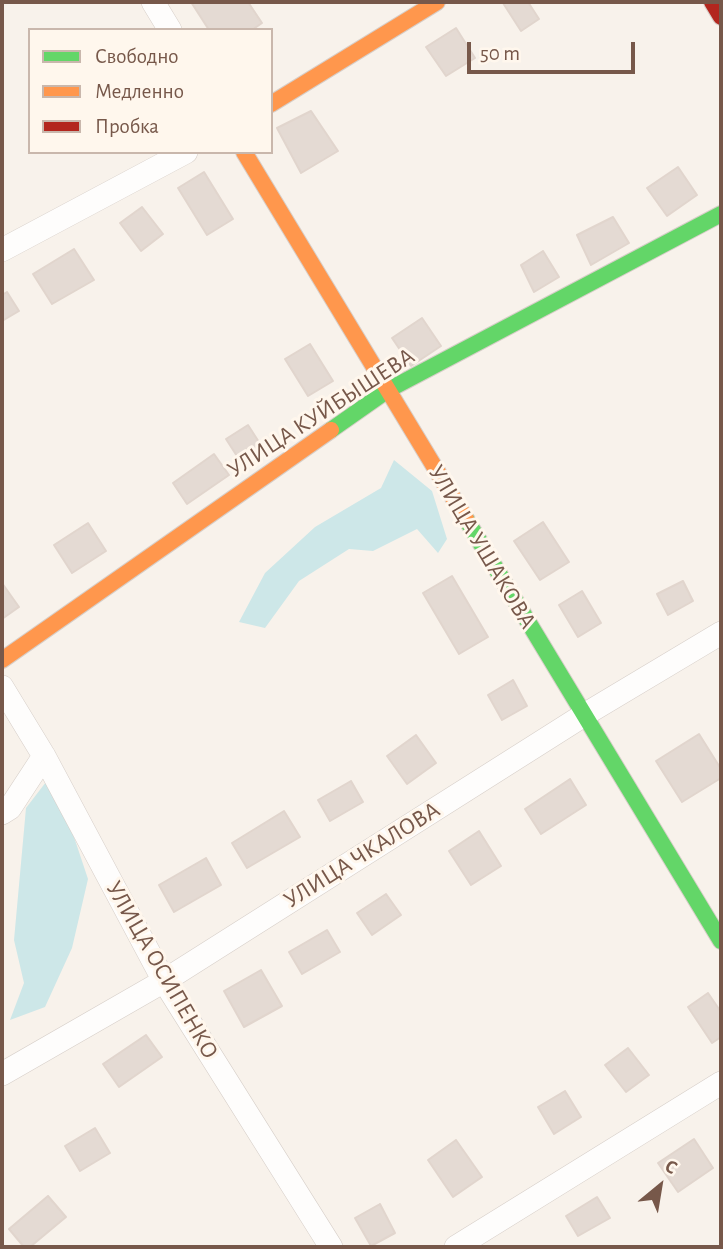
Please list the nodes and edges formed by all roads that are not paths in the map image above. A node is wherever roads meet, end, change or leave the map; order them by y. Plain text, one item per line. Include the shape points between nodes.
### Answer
1 (153, 2) edge
2 (437, 2) edge
3 (712, 2) edge
4 (721, 17) edge
5 (169, 28) edge
6 (273, 103) edge
7 (182, 154) edge
8 (245, 154) edge
9 (721, 214) edge
10 (2, 250) edge
11 (388, 390) junction
12 (721, 633) edge
13 (2, 660) edge
14 (2, 687) edge
15 (584, 715) junction
16 (44, 756) junction
17 (2, 813) edge
18 (721, 941) edge
19 (164, 981) junction
20 (2, 1074) edge
21 (721, 1083) edge
22 (331, 1247) edge
23 (456, 1247) edge

1 - 5 street
2 - 6 street
3 - 4 street
7 - 10 street
8 - 11 street, УЛИЦА УШАКОВА
9 - 11 street, УЛИЦА КУЙБЫШЕВА
11 - 13 street, УЛИЦА КУЙБЫШЕВА
11 - 15 street, УЛИЦА УШАКОВА
12 - 15 street, УЛИЦА ЧКАЛОВА
14 - 16 street, УЛИЦА ОСИПЕНКО
15 - 18 street, УЛИЦА УШАКОВА
15 - 19 street, УЛИЦА ЧКАЛОВА
16 - 17 street
16 - 19 street, УЛИЦА ОСИПЕНКО
19 - 20 street, УЛИЦА ЧКАЛОВА
19 - 22 street, УЛИЦА ОСИПЕНКО
21 - 23 street

